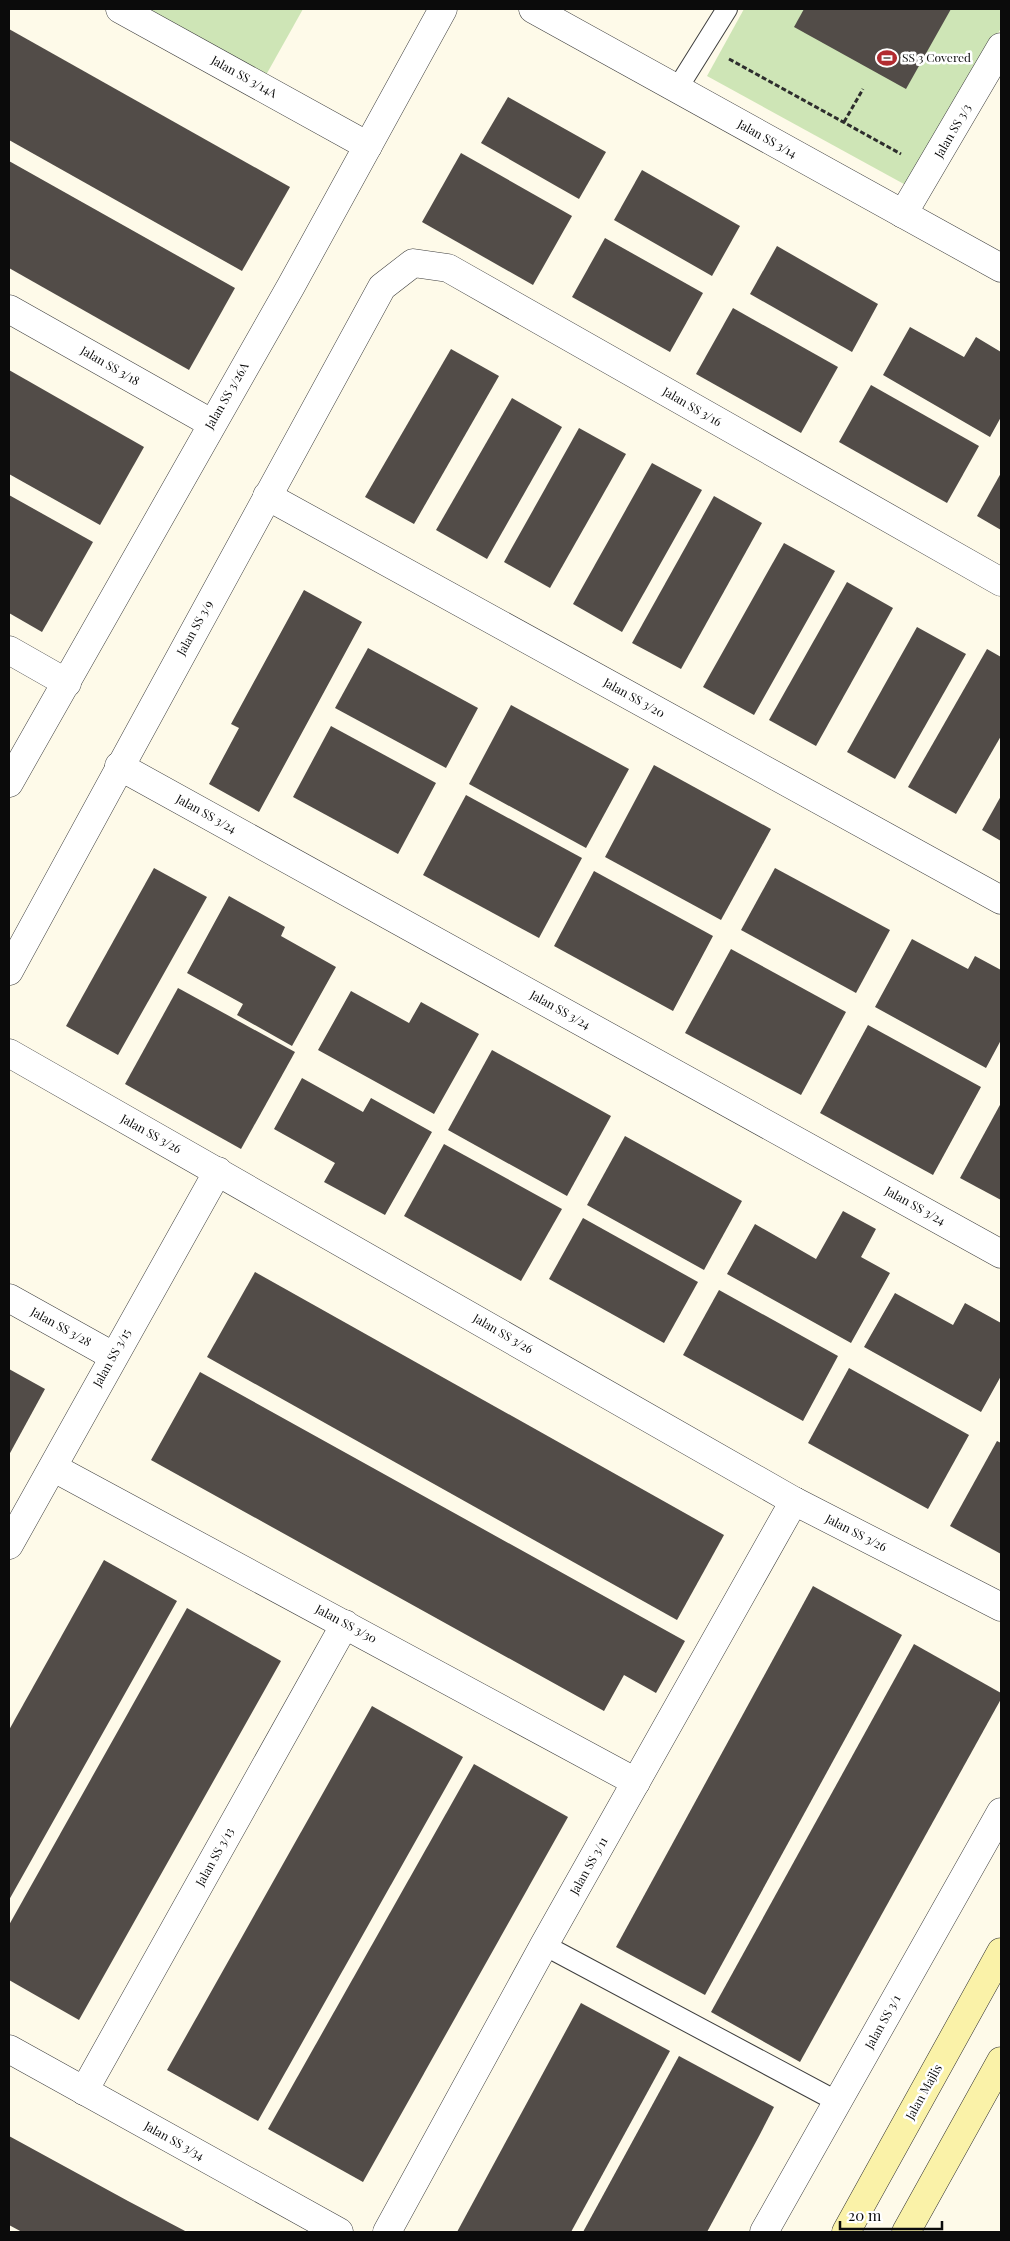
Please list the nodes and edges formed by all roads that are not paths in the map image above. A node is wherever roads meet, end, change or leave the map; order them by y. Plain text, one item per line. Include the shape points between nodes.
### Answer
1 (120, 9) edge
2 (443, 9) edge
3 (533, 9) edge
4 (727, 9) edge
5 (1001, 47) edge
6 (677, 89) junction
7 (368, 146) junction
8 (902, 214) junction
9 (1001, 268) edge
10 (382, 287) joint
11 (9, 309) edge
12 (211, 423) junction
13 (267, 496) junction
14 (1001, 582) edge
15 (9, 650) edge
16 (67, 682) junction
17 (119, 766) junction
18 (9, 782) edge
19 (1001, 900) edge
20 (9, 971) edge
21 (9, 1053) edge
22 (218, 1171) junction
23 (1001, 1254) edge
24 (9, 1298) edge
25 (113, 1356) junction
26 (54, 1468) junction
27 (794, 1501) junction
28 (9, 1546) edge
29 (1001, 1607) edge
30 (345, 1624) junction
31 (636, 1782) junction
32 (1001, 1812) edge
33 (544, 1945) junction
34 (1001, 1952) edge
35 (9, 2049) edge
36 (1001, 2061) edge
37 (84, 2091) junction
38 (838, 2102) junction
39 (338, 2232) edge
40 (387, 2232) edge
41 (764, 2232) edge
42 (846, 2232) edge
43 (906, 2232) edge

1 - 7 street, Jalan SS 3/14A
2 - 7 street, Jalan SS 3/26A
3 - 6 street, Jalan SS 3/14
4 - 6 lane
5 - 8 street, Jalan SS 3/3
6 - 8 street, Jalan SS 3/14
7 - 12 street, Jalan SS 3/26A
8 - 9 street, Jalan SS 3/14
10 - 13 street, Jalan SS 3/9
10 - 14 street, Jalan SS 3/16 via 413,263 448,268
11 - 12 street, Jalan SS 3/18
12 - 16 street, Jalan SS 3/26A
13 - 17 street, Jalan SS 3/9
13 - 19 street, Jalan SS 3/20
15 - 16 street
16 - 18 street, Jalan SS 3/26A
17 - 20 street, Jalan SS 3/9
17 - 23 street, Jalan SS 3/24
21 - 22 street, Jalan SS 3/26
22 - 25 street, Jalan SS 3/15
22 - 27 street, Jalan SS 3/26
24 - 25 street, Jalan SS 3/28
25 - 26 street, Jalan SS 3/15
26 - 28 street, Jalan SS 3/15
26 - 30 street, Jalan SS 3/30
27 - 29 street, Jalan SS 3/26
27 - 31 street, Jalan SS 3/11
30 - 31 street, Jalan SS 3/30
30 - 37 street, Jalan SS 3/13
31 - 33 street, Jalan SS 3/11
32 - 38 street, Jalan SS 3/1
33 - 38 lane
33 - 40 street, Jalan SS 3/11
34 - 42 main road, Jalan Majlis
35 - 37 street, Jalan SS 3/34
36 - 43 main road
37 - 39 street, Jalan SS 3/34
38 - 41 street, Jalan SS 3/1

